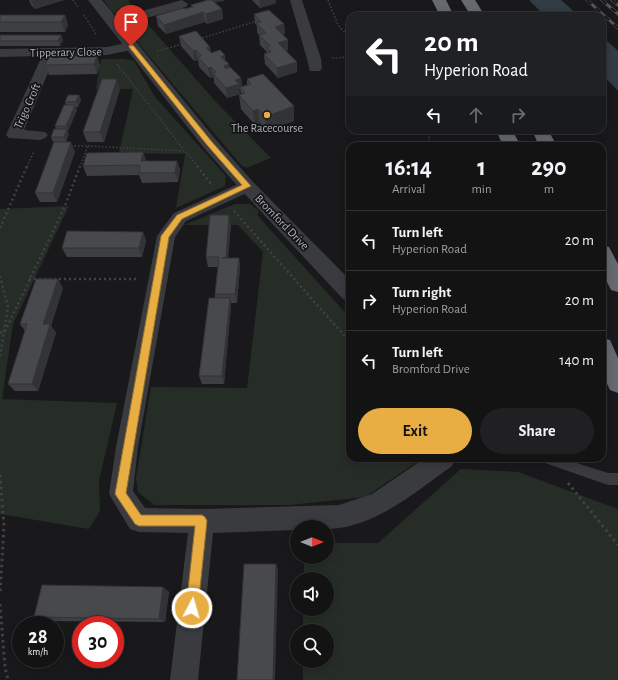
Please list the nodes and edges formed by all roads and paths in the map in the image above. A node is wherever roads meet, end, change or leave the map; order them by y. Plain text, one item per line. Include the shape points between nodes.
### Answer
1 (73, 0) edge
2 (95, 0) edge
3 (296, 0) edge
4 (328, 0) edge
5 (438, 0) edge
6 (468, 0) edge
7 (182, 4) dead end
8 (445, 12) edge
9 (476, 12) edge
10 (260, 20) edge
11 (113, 23) junction
12 (346, 34) edge
13 (192, 41) edge
14 (185, 43) edge
15 (107, 51) junction
16 (135, 51) junction
17 (0, 53) edge
18 (50, 53) junction
19 (346, 57) edge
20 (332, 58) joint
21 (40, 135) joint
22 (66, 146) edge
23 (88, 146) junction
24 (185, 150) junction
25 (247, 186) junction
26 (221, 197) junction
27 (0, 228) edge
28 (606, 260) edge
29 (0, 276) edge
30 (29, 279) junction
31 (157, 280) junction
32 (618, 284) edge
33 (346, 289) edge
34 (5, 331) junction
35 (0, 332) edge
36 (346, 338) edge
37 (0, 356) edge
38 (606, 356) edge
39 (618, 383) edge
40 (438, 462) edge
41 (549, 462) edge
42 (555, 462) edge
43 (0, 474) edge
44 (618, 479) edge
45 (202, 521) junction
46 (618, 545) edge
47 (0, 594) edge
48 (0, 604) edge
49 (8, 680) edge
50 (184, 680) edge

1 - 15 path
2 - 11 street, Bromford Drive
3 - 20 street via 315,64
4 - 12 path via 338,25
5 - 8 highway
6 - 9 highway
7 - 11 street
10 - 13 path
11 - 16 street, Bromford Drive
14 - 16 path
15 - 16 street, Tipperary Close
15 - 18 street, Tipperary Close
15 - 24 path
16 - 25 street, Bromford Drive
17 - 18 street, Tipperary Close
18 - 21 street, Trigo Croft via 14,135
19 - 20 path
21 - 27 path
22 - 23 path
23 - 24 path
23 - 30 path via 65,206
24 - 26 path
25 - 26 street
25 - 33 street, Bromford Drive
26 - 31 street via 180,217 166,236
26 - 36 path
28 - 32 highway
29 - 34 path via 8,307
30 - 31 path
30 - 34 path
31 - 45 street via 121,494 139,520
34 - 35 path
34 - 37 path
38 - 39 highway
40 - 45 street via 378,504 339,517
41 - 46 path
42 - 44 lane via 608,479
43 - 47 path via 4,526
45 - 50 street
48 - 49 path

